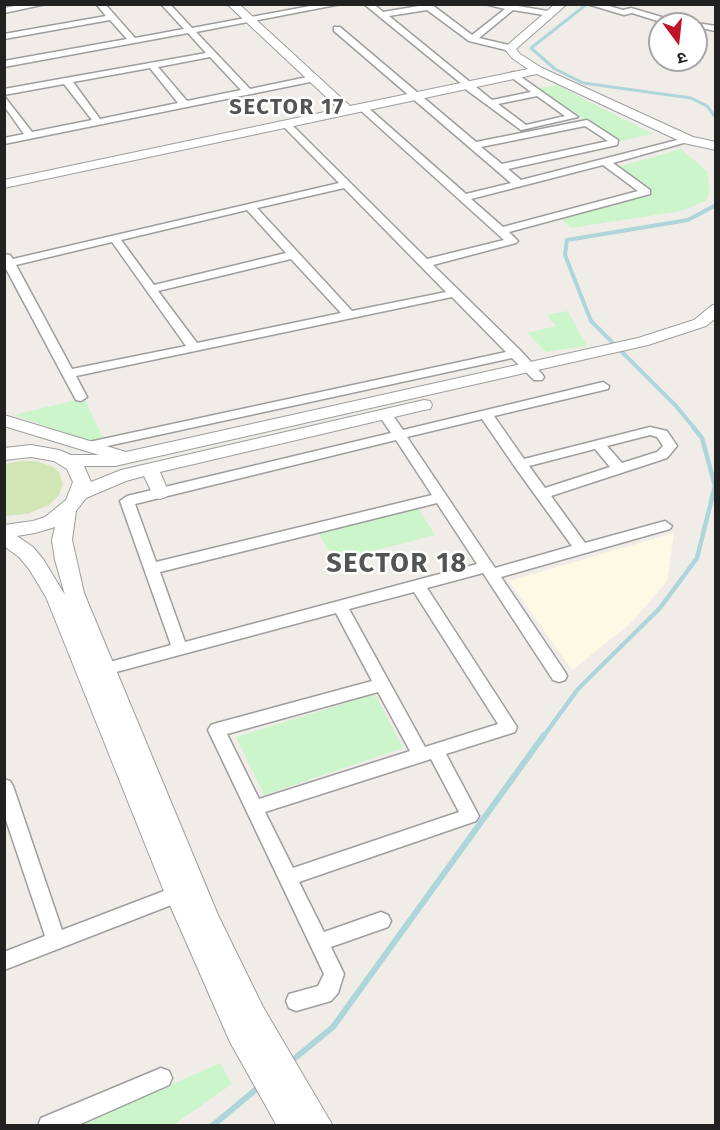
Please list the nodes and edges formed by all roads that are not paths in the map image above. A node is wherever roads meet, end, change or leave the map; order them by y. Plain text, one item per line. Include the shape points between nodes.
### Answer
1 (42, 4) edge
2 (100, 4) edge
3 (165, 4) edge
4 (232, 4) edge
5 (336, 4) edge
6 (368, 4) edge
7 (489, 4) edge
8 (562, 4) edge
9 (591, 4) edge
10 (514, 6) edge
11 (429, 7) edge
12 (4, 11) edge
13 (550, 14) junction
14 (381, 15) junction
15 (648, 15) edge
16 (112, 18) junction
17 (247, 19) junction
18 (190, 29) junction
19 (338, 29) dead end
20 (4, 37) edge
21 (472, 39) junction
22 (132, 40) junction
23 (510, 48) junction
24 (214, 54) junction
25 (4, 64) edge
26 (152, 65) junction
27 (538, 70) junction
28 (514, 75) junction
29 (312, 79) junction
30 (67, 81) junction
31 (468, 86) junction
32 (4, 92) edge
33 (248, 92) junction
34 (538, 93) junction
35 (416, 97) junction
36 (4, 99) edge
37 (490, 103) junction
38 (185, 105) junction
39 (363, 108) junction
40 (348, 111) junction
41 (98, 122) junction
42 (286, 124) junction
43 (30, 136) junction
44 (689, 140) junction
45 (4, 141) edge
46 (474, 141) junction
47 (486, 143) junction
48 (710, 145) edge
49 (607, 163) junction
50 (512, 165) junction
51 (500, 168) junction
52 (4, 184) edge
53 (346, 184) junction
54 (519, 184) junction
55 (464, 198) junction
56 (249, 206) junction
57 (502, 231) junction
58 (114, 238) junction
59 (292, 255) junction
60 (7, 259) edge
61 (426, 263) junction
62 (150, 289) junction
63 (456, 293) junction
64 (716, 309) edge
65 (349, 315) junction
66 (716, 326) edge
67 (647, 346) junction
68 (194, 348) junction
69 (516, 353) junction
70 (534, 373) junction
71 (68, 374) junction
72 (603, 386) dead end
73 (81, 397) dead end
74 (385, 414) junction
75 (485, 414) junction
76 (4, 421) edge
77 (161, 430) junction
78 (399, 435) junction
79 (598, 444) junction
80 (89, 446) junction
81 (31, 451) junction
82 (155, 451) junction
83 (4, 454) edge
84 (126, 457) junction
85 (70, 461) junction
86 (520, 464) junction
87 (150, 469) junction
88 (620, 469) junction
89 (160, 493) junction
90 (542, 494) junction
91 (440, 498) junction
92 (73, 503) junction
93 (665, 526) dead end
94 (4, 531) edge
95 (4, 536) edge
96 (582, 549) junction
97 (4, 555) edge
98 (36, 564) junction
99 (151, 568) junction
100 (489, 570) junction
101 (417, 585) junction
102 (340, 606) junction
103 (180, 649) junction
104 (105, 669) junction
105 (559, 676) dead end
106 (383, 684) junction
107 (428, 753) junction
108 (4, 786) edge
109 (254, 808) junction
110 (287, 878) junction
111 (177, 894) junction
112 (381, 921) dead end
113 (56, 940) junction
114 (319, 943) junction
115 (4, 960) edge
116 (296, 1001) dead end
117 (266, 1057) junction
118 (161, 1078) dead end
119 (301, 1117) edge
120 (49, 1125) edge

1 - 12 street
2 - 16 street
3 - 18 street
4 - 17 street
5 - 17 street
6 - 14 street
7 - 10 street
8 - 13 street
9 - 15 street
10 - 13 street
10 - 21 street
11 - 14 street
11 - 21 street
13 - 23 street
14 - 31 street
16 - 20 street
16 - 22 street
17 - 18 street
17 - 29 street
18 - 22 street
18 - 24 street
19 - 35 street
21 - 23 street
22 - 25 street
23 - 27 street
24 - 26 street
24 - 33 street
26 - 30 street
26 - 38 street
27 - 28 street
27 - 44 street
28 - 31 street
28 - 34 street
29 - 33 street
29 - 40 street
30 - 32 street
30 - 41 street
31 - 35 street
31 - 37 street
33 - 38 street
34 - 37 street
34 - 37 street via 573,117 524,128
35 - 39 street
35 - 46 street via 449,124 457,124
36 - 43 street
38 - 41 street
39 - 40 street
39 - 55 street
40 - 42 street
41 - 43 street
42 - 52 street
42 - 53 street
43 - 45 street
44 - 48 street
44 - 49 street
46 - 47 street
46 - 51 street
47 - 50 street
47 - 50 street via 586,123 614,143
49 - 54 street
49 - 57 street via 646,192
50 - 51 street
51 - 54 street
53 - 56 street
53 - 61 street
54 - 55 street
55 - 57 street
56 - 58 street
56 - 59 street
57 - 61 street via 512,241
58 - 60 street
58 - 62 street
59 - 62 street
59 - 65 street
60 - 71 street
61 - 63 street
62 - 68 street
63 - 65 street
63 - 69 street
64 - 67 street via 700,323
65 - 68 street
66 - 67 street via 699,336
67 - 70 street
68 - 71 street
69 - 70 street
69 - 77 street
70 - 74 street
70 - 82 street
71 - 73 street
72 - 75 street
74 - 78 street
74 - 87 street
75 - 78 street
75 - 86 street
76 - 80 street
76 - 81 street via 10,435
77 - 80 street
77 - 82 street
78 - 89 street
78 - 91 street
79 - 86 street
79 - 88 street
79 - 88 street via 650,431 662,434 670,446 662,455
80 - 84 street
81 - 83 street
81 - 85 street
82 - 84 street
84 - 85 street
85 - 92 street via 81,476
86 - 90 street
87 - 89 street
87 - 92 street via 99,484
88 - 90 street
89 - 99 street via 127,501
90 - 96 street
91 - 99 street
91 - 100 street
92 - 94 street via 52,521
92 - 104 street via 62,540 65,560
93 - 96 street
95 - 98 street
96 - 100 street
97 - 98 street
98 - 111 street via 56,597
99 - 103 street
100 - 101 street
100 - 105 street
101 - 102 street
101 - 107 street via 509,727
102 - 103 street
102 - 106 street
103 - 104 street
104 - 117 street via 207,918 254,1016
106 - 107 street
106 - 109 street via 217,730
107 - 109 street
107 - 110 street via 470,816
108 - 113 street
109 - 110 street
110 - 114 street
111 - 113 street
111 - 117 street via 240,1032
112 - 114 street
113 - 115 street
114 - 116 street via 334,974 332,986 324,994
117 - 119 street
118 - 120 street

